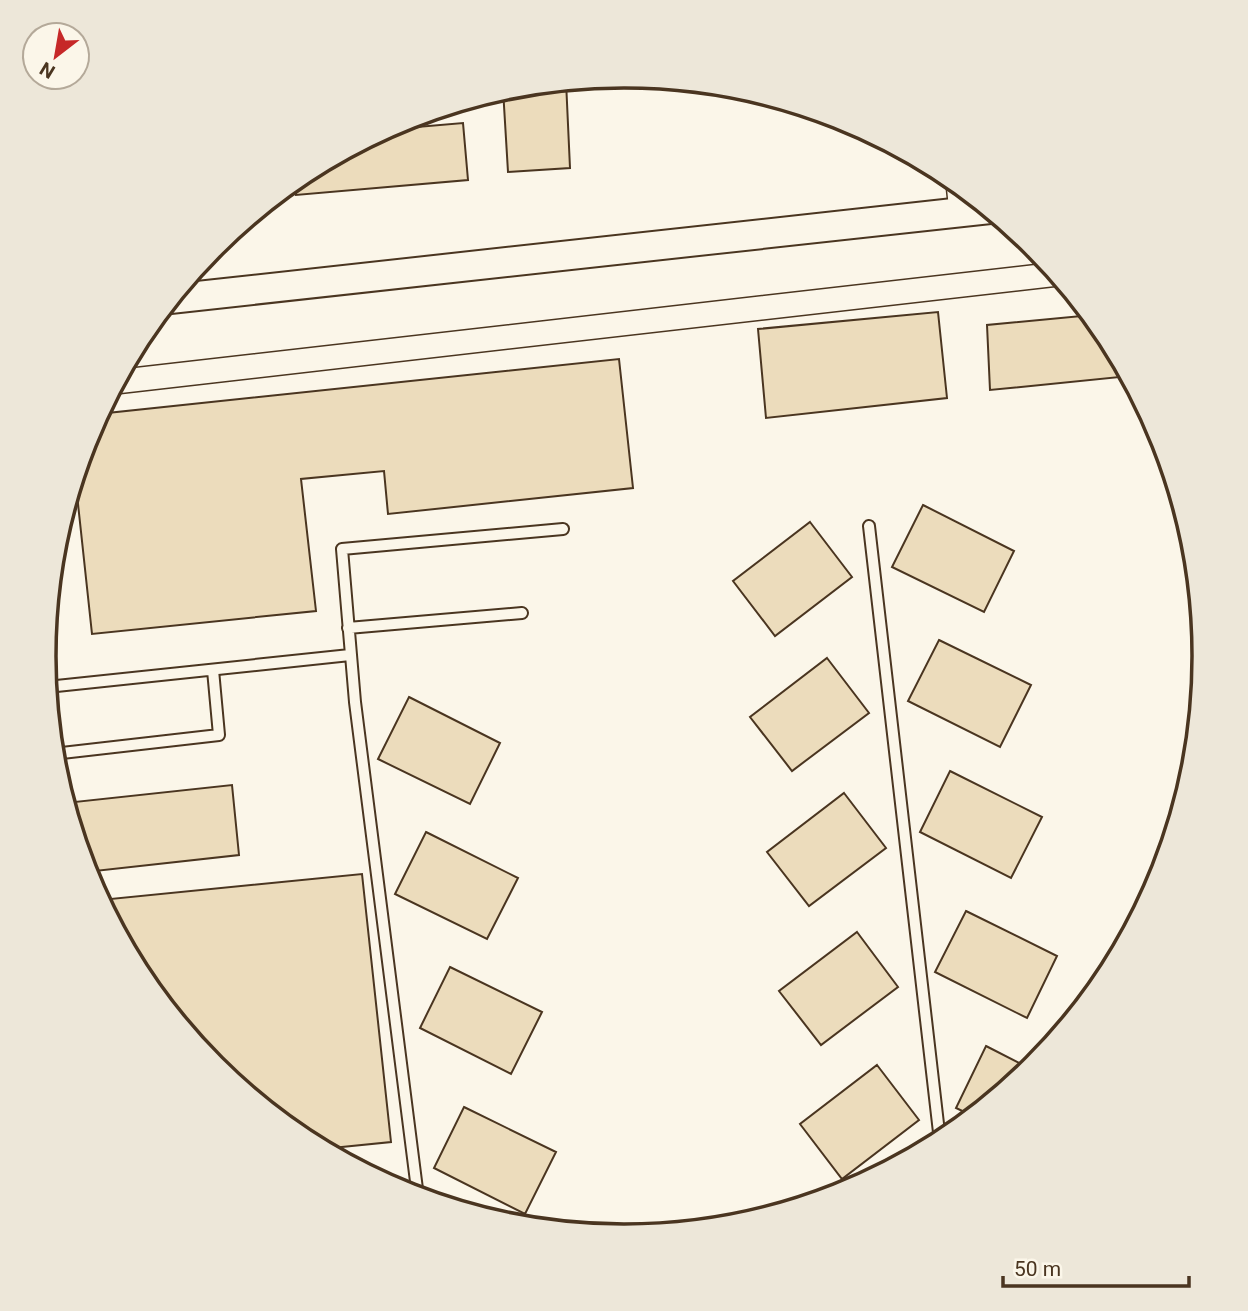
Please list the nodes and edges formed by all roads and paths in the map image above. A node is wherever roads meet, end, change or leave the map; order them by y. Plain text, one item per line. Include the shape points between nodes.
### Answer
1 (959, 197) edge
2 (977, 210) edge
3 (961, 212) junction
4 (1046, 275) edge
5 (183, 298) edge
6 (127, 381) edge
7 (869, 526) dead end
8 (563, 529) dead end
9 (522, 614) dead end
10 (348, 628) junction
11 (350, 655) junction
12 (213, 670) junction
13 (57, 686) edge
14 (65, 753) edge
15 (939, 1129) edge
16 (416, 1184) edge

1 - 3 street
2 - 3 street
3 - 5 street
4 - 6 street
7 - 15 lane
8 - 10 lane via 342,549
9 - 10 lane
10 - 11 lane
11 - 12 lane
11 - 16 lane
12 - 13 lane
12 - 14 lane via 219,736

